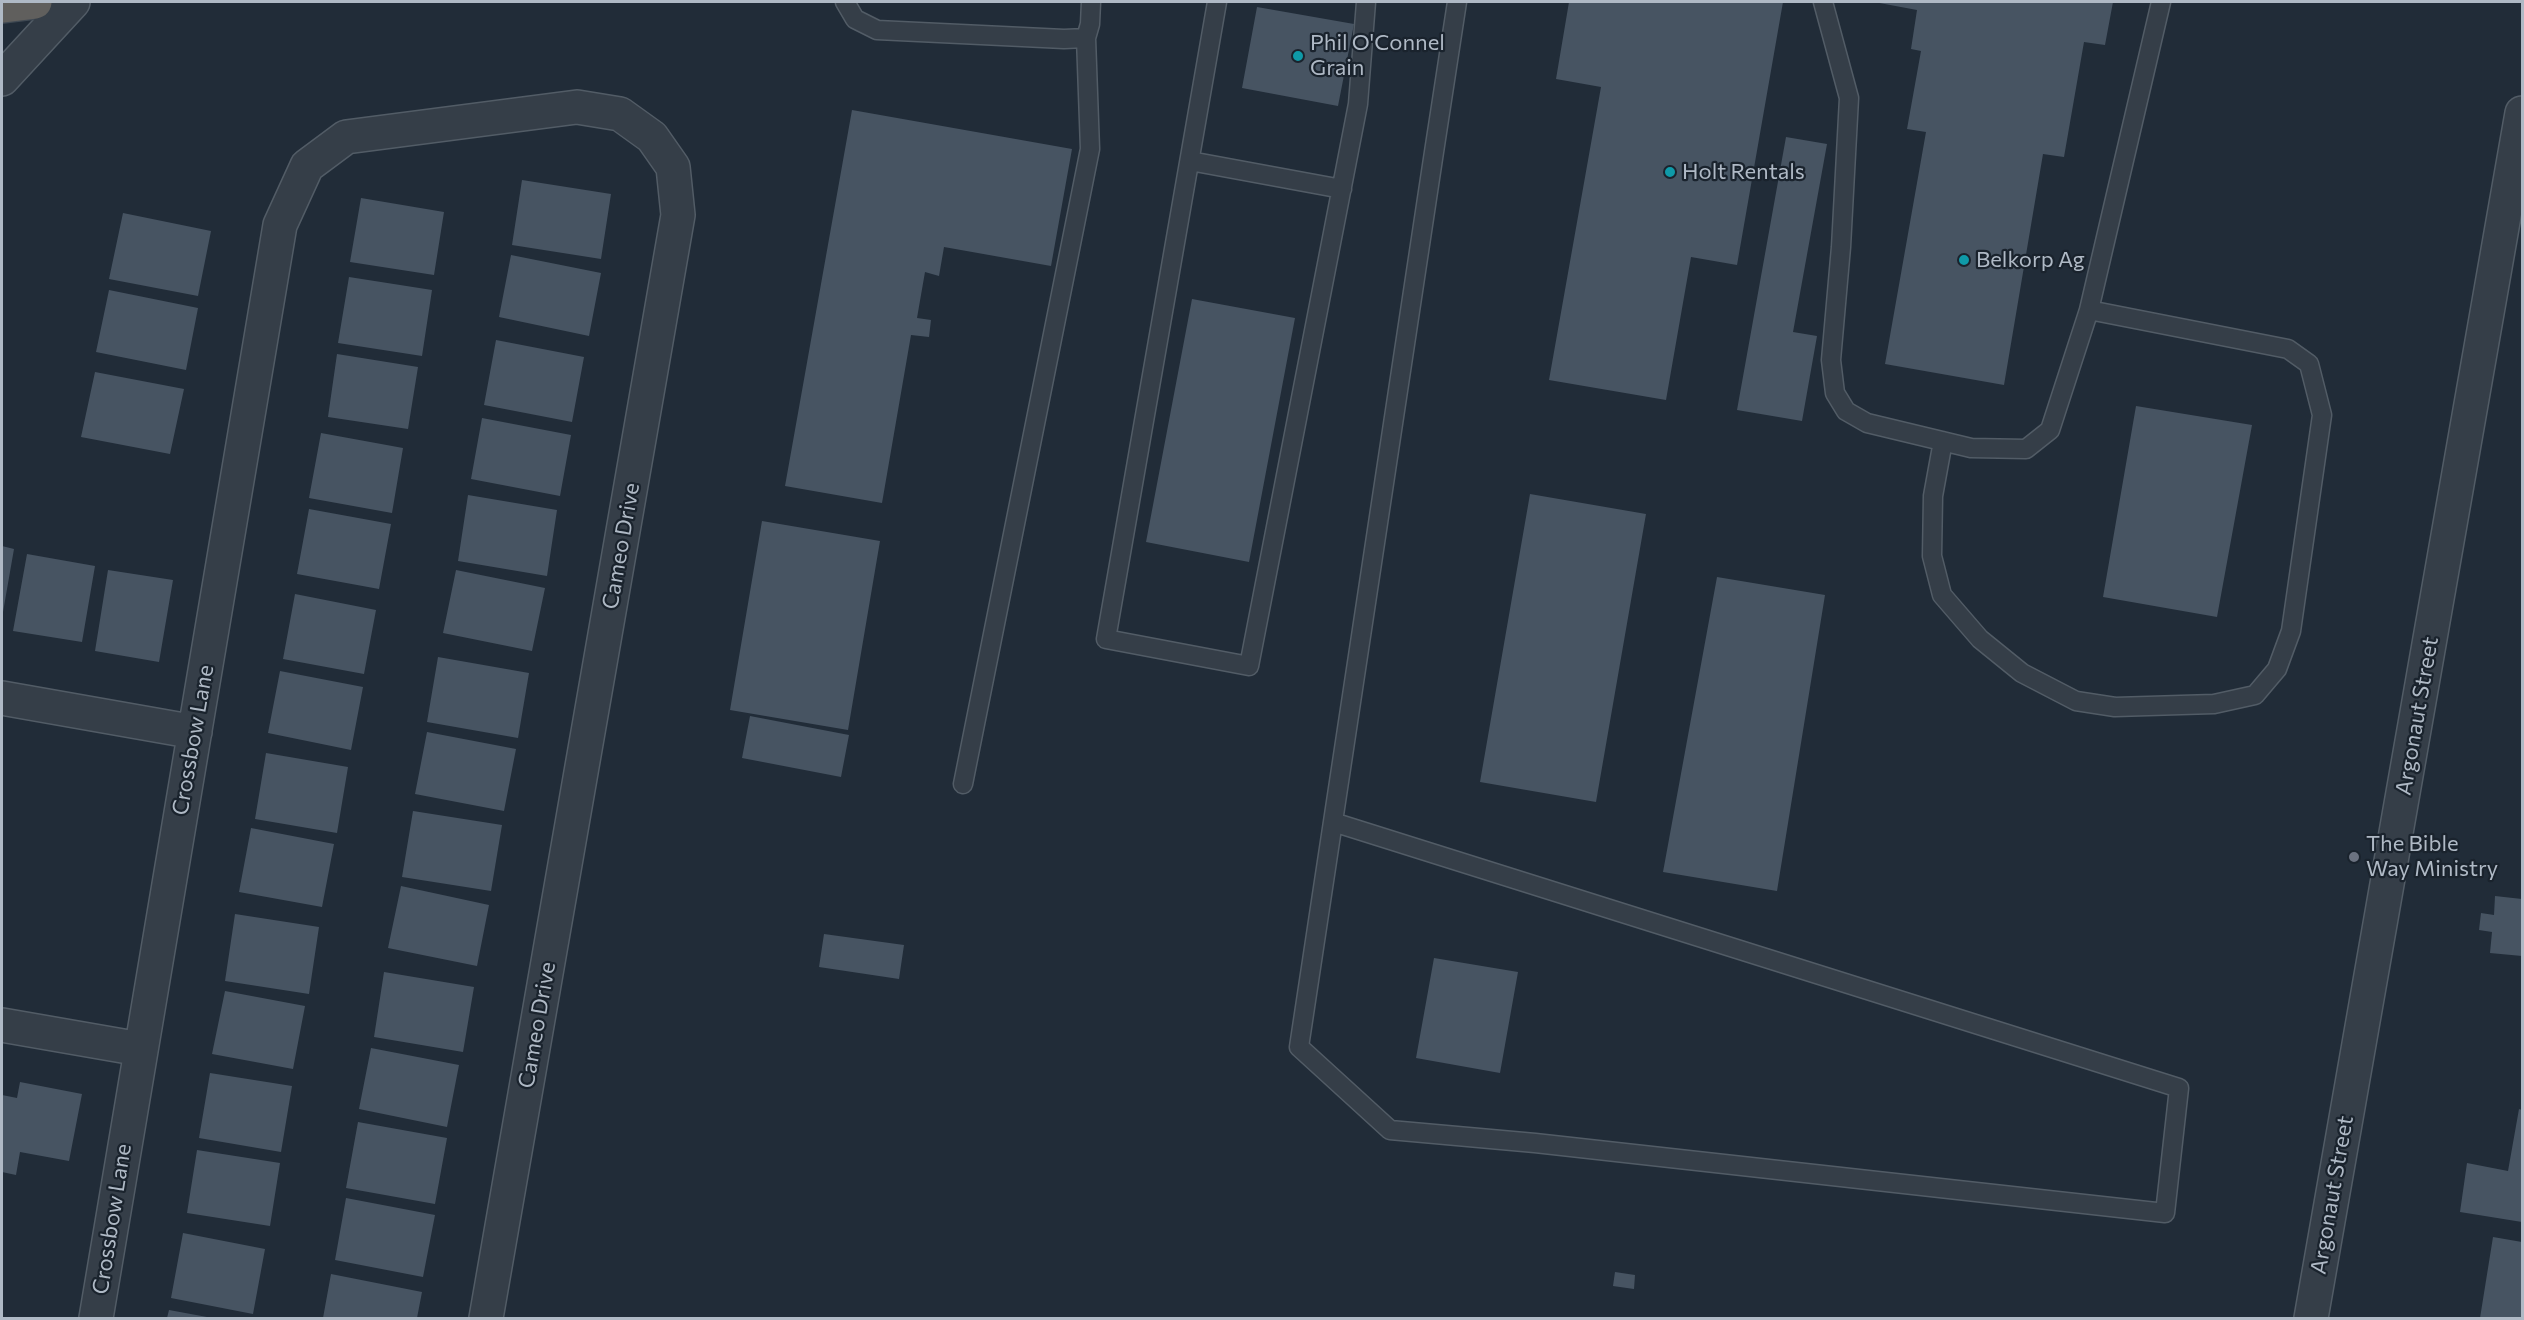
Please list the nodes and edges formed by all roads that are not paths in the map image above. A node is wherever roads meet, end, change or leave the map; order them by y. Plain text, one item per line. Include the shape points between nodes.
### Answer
1 (35, 2) edge
2 (73, 2) edge
3 (845, 2) edge
4 (1091, 2) edge
5 (1217, 2) edge
6 (1366, 2) edge
7 (1457, 2) edge
8 (1822, 2) edge
9 (2161, 2) edge
10 (2, 6) edge
11 (1086, 38) junction
12 (2, 79) edge
13 (2523, 113) edge
14 (1190, 161) junction
15 (308, 166) joint
16 (1342, 189) junction
17 (2089, 310) junction
18 (1943, 441) junction
19 (2, 698) edge
20 (195, 732) junction
21 (963, 784) dead end
22 (1333, 822) junction
23 (2, 1025) edge
24 (140, 1049) junction
25 (96, 1318) edge
26 (486, 1318) edge
27 (2310, 1318) edge

1 - 10 highway
2 - 12 street
3 - 11 lane via 855,19 877,30
4 - 11 lane
5 - 14 lane
6 - 16 lane via 1358,104
7 - 22 lane
8 - 18 lane via 1849,98 1831,360 1835,393 1846,411 1867,423
9 - 17 lane
11 - 21 lane via 1090,149
13 - 27 street, Argonaut Street
14 - 16 lane
14 - 16 lane via 1106,639 1249,666
15 - 20 street, Crossbow Lane via 280,225
15 - 26 street, Cameo Drive via 346,137 578,107 620,114 652,137 673,167 678,215
17 - 18 lane via 2050,430 2026,449 1971,448
17 - 18 lane via 2288,349 2309,364 2322,415 2291,631 2277,669 2255,695 2214,704 2126,707 2076,701 2022,673 1980,639 1942,594 1932,556 1933,496
19 - 20 street
20 - 24 street, Crossbow Lane
22 - 22 lane via 1299,1047 1390,1130 2165,1213 2179,1088
23 - 24 street
24 - 25 street, Crossbow Lane

